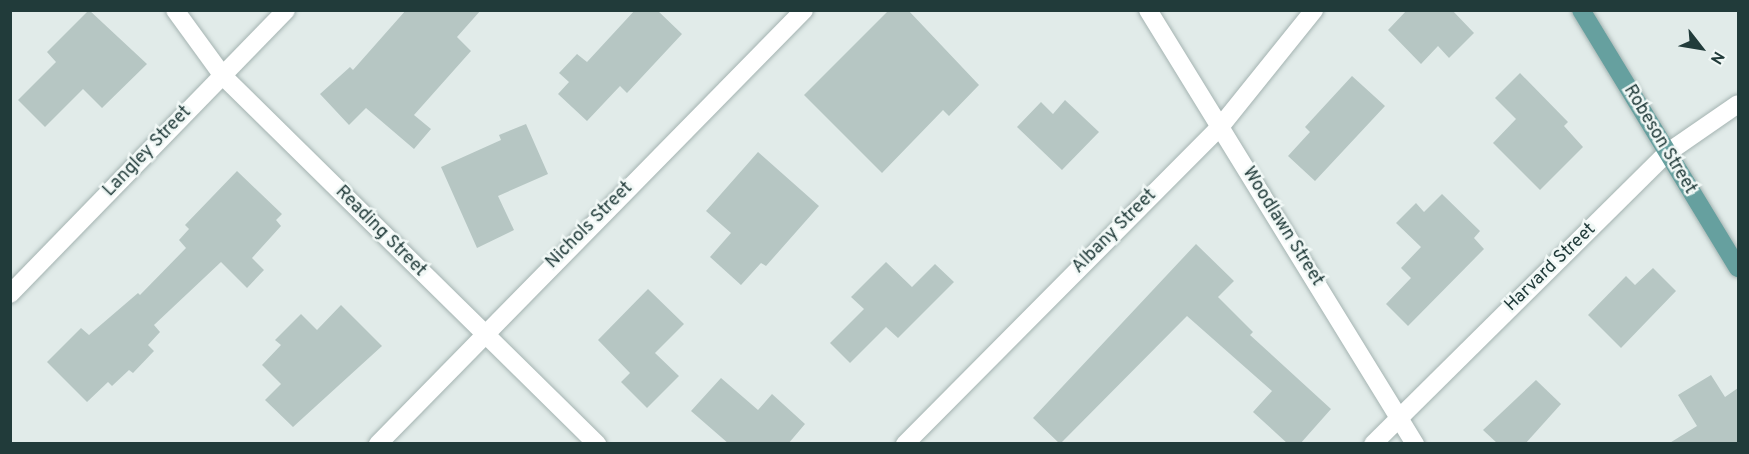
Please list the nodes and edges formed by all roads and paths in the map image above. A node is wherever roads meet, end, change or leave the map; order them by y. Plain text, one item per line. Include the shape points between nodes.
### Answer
1 (175, 10) edge
2 (286, 10) edge
3 (804, 10) edge
4 (1148, 10) edge
5 (1314, 10) edge
6 (1581, 10) edge
7 (223, 76) junction
8 (1738, 104) edge
9 (1220, 127) junction
10 (1667, 153) junction
11 (1738, 268) edge
12 (10, 294) edge
13 (483, 334) junction
14 (1399, 416) junction
15 (378, 444) edge
16 (597, 444) edge
17 (905, 444) edge
18 (1373, 444) edge
19 (1415, 444) edge

1 - 7 street, Reading Street
2 - 7 street, Langley Street
3 - 13 street, Nichols Street
4 - 9 street, Woodlawn Street
5 - 9 street, Albany Street
6 - 10 main road, Robeson Street
7 - 12 street, Langley Street
7 - 13 street, Reading Street
8 - 10 street, Harvard Street
9 - 14 street, Woodlawn Street
9 - 17 street, Albany Street
10 - 11 main road, Robeson Street
10 - 14 street, Harvard Street
13 - 15 street, Nichols Street
13 - 16 street, Reading Street
14 - 18 street, Harvard Street
14 - 19 street, Woodlawn Street

